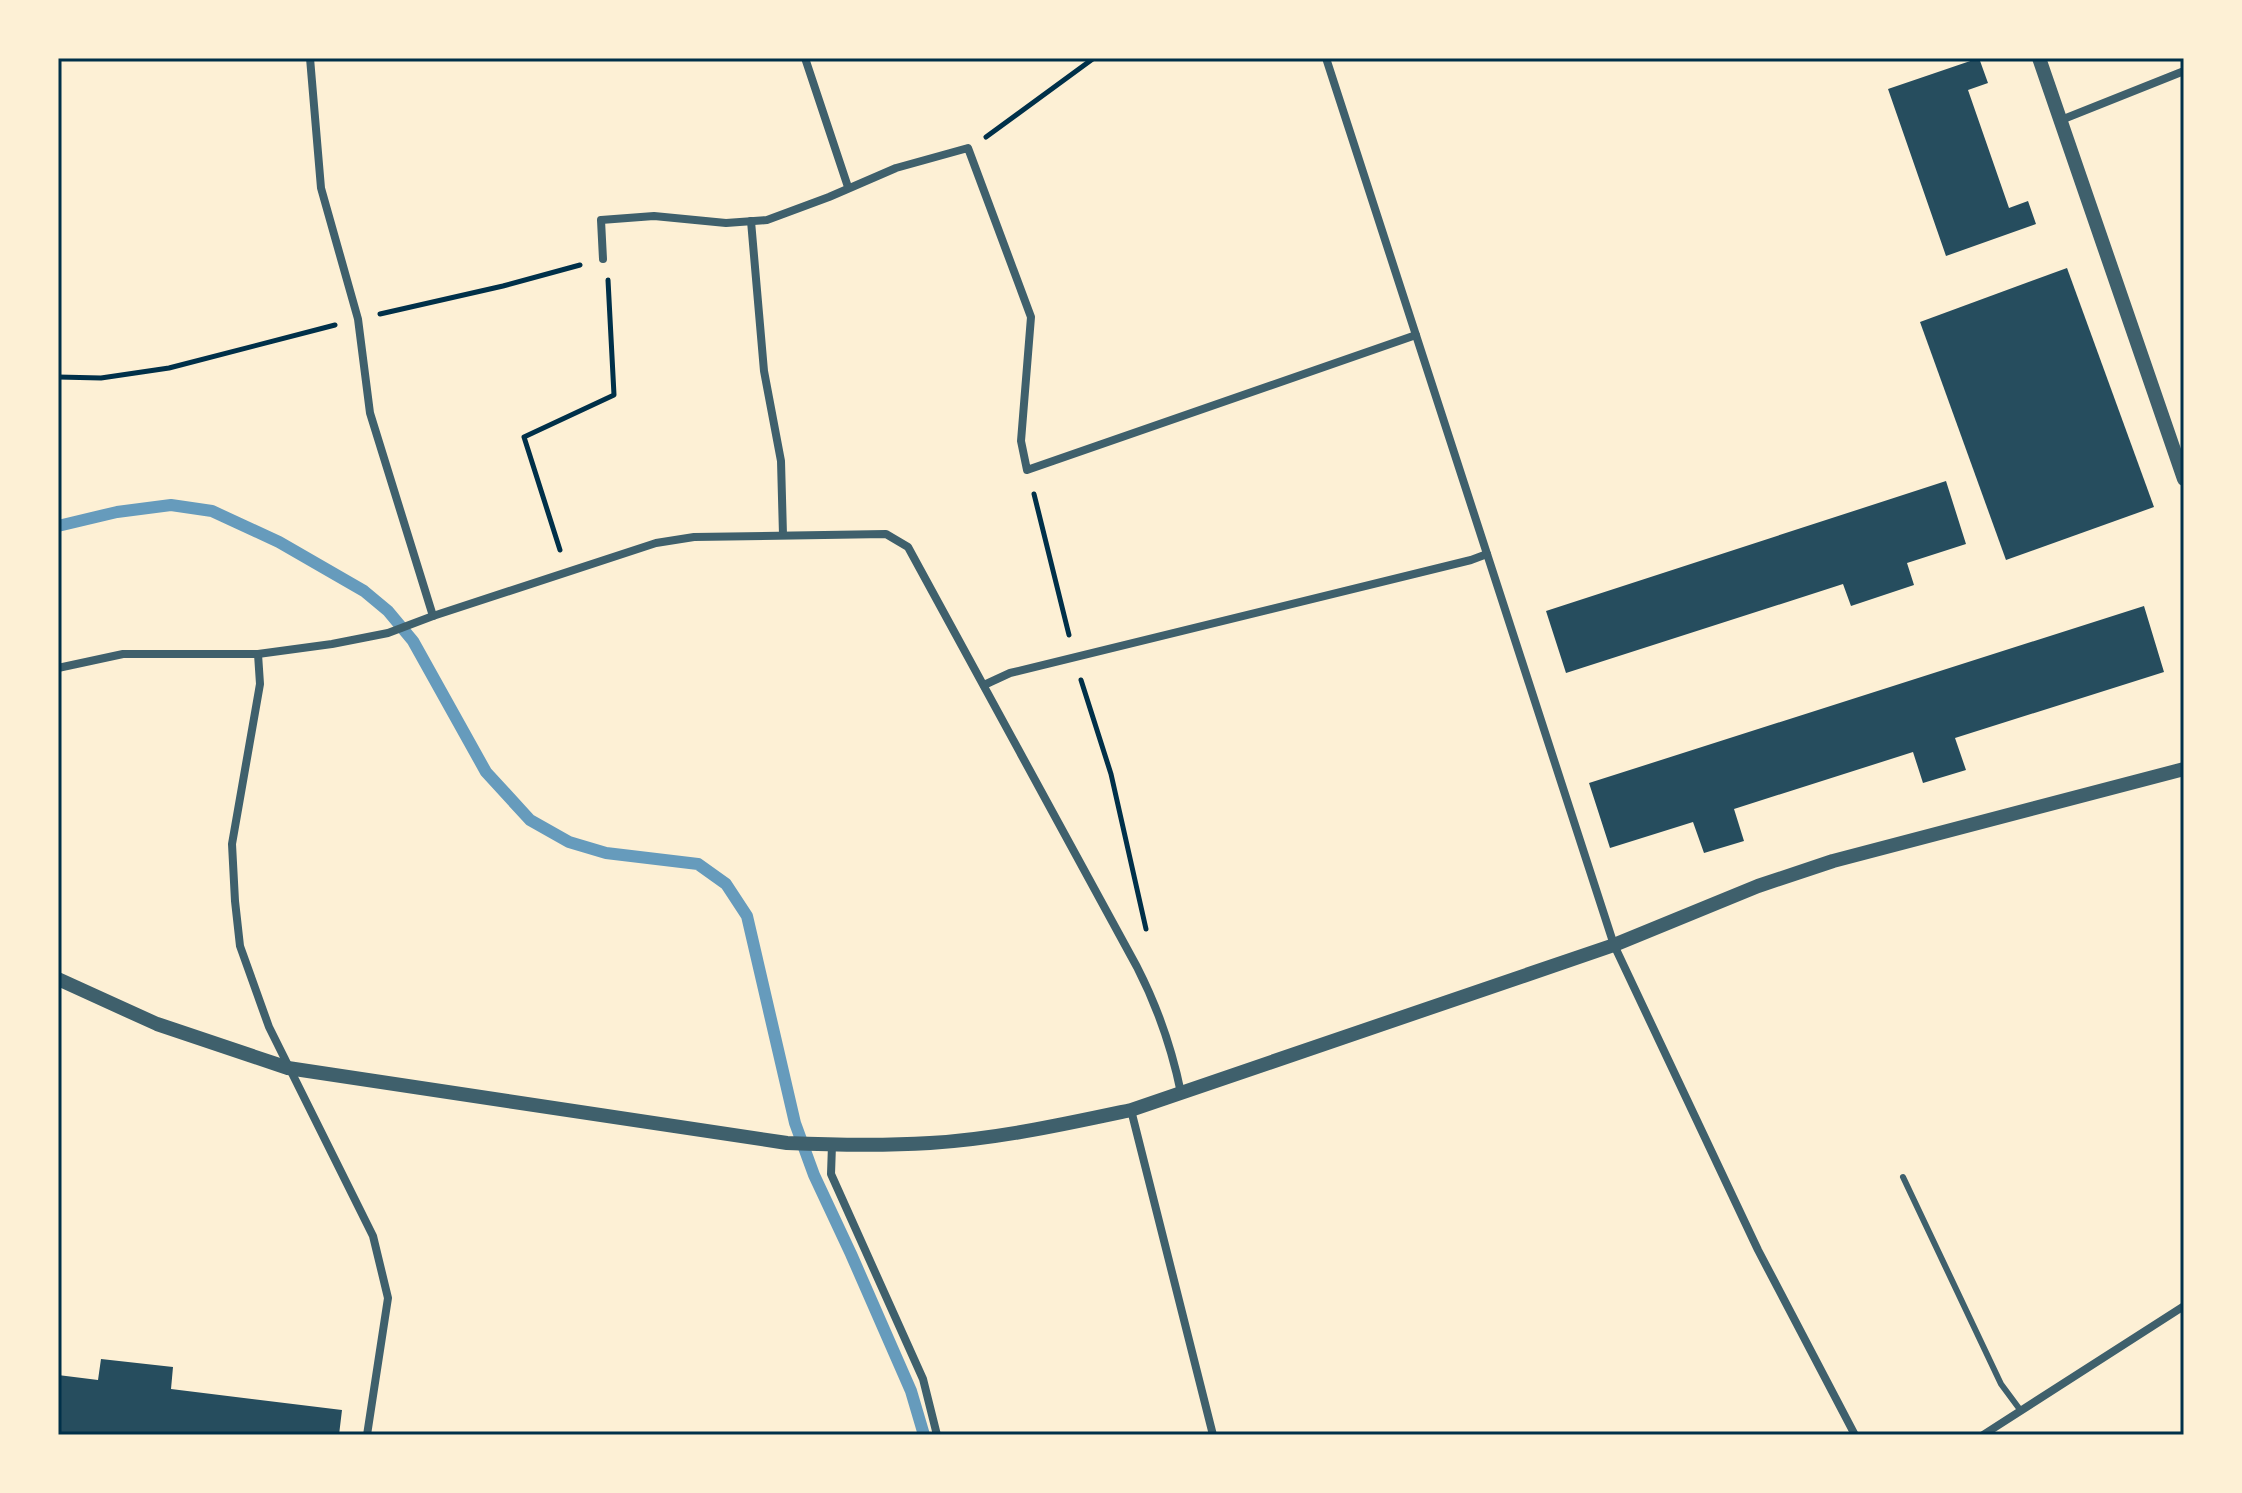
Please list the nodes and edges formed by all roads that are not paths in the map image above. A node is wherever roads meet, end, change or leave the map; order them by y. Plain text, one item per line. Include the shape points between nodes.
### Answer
1 (310, 58) edge
2 (805, 58) edge
3 (1326, 58) edge
4 (2039, 58) edge
5 (2184, 71) edge
6 (2061, 120) junction
7 (848, 187) junction
8 (751, 221) junction
9 (603, 259) road end
10 (1416, 335) junction
11 (2184, 479) edge
12 (783, 535) junction
13 (1487, 554) junction
14 (433, 616) junction
15 (258, 654) junction
16 (58, 668) edge
17 (984, 685) junction
18 (2184, 769) edge
19 (1614, 945) junction
20 (58, 979) edge
21 (288, 1068) junction
22 (1181, 1093) junction
23 (1131, 1110) junction
24 (832, 1145) junction
25 (1903, 1177) dead end
26 (2184, 1306) edge
27 (2021, 1411) junction
28 (367, 1435) edge
29 (937, 1435) edge
30 (1213, 1435) edge
31 (1855, 1435) edge
32 (1983, 1435) edge

1 - 14 street via 321,188 358,319 370,413
2 - 7 street
3 - 10 street
4 - 6 street
5 - 6 street
6 - 11 street
7 - 8 street via 767,220
7 - 10 street via 968,148 1031,317 1021,441 1027,470
8 - 9 street via 654,216 601,220
8 - 12 street via 764,371 781,461
10 - 13 street
12 - 14 street via 656,543
12 - 17 street via 886,534 908,547
13 - 17 street via 1010,673
13 - 19 street
14 - 15 street via 388,633
15 - 16 street via 123,654
15 - 21 street via 260,684 232,844 235,901 240,946
17 - 22 street via 1152,997
18 - 19 street via 1833,861
19 - 22 street
19 - 31 street via 1758,1250
20 - 21 street via 157,1024
21 - 24 street via 787,1143
21 - 28 street via 373,1236 388,1298
22 - 23 street
23 - 24 street via 1054,1127 931,1143
23 - 30 street
24 - 29 street via 831,1174 923,1379
25 - 27 lane via 2001,1384
26 - 27 street
27 - 32 street

